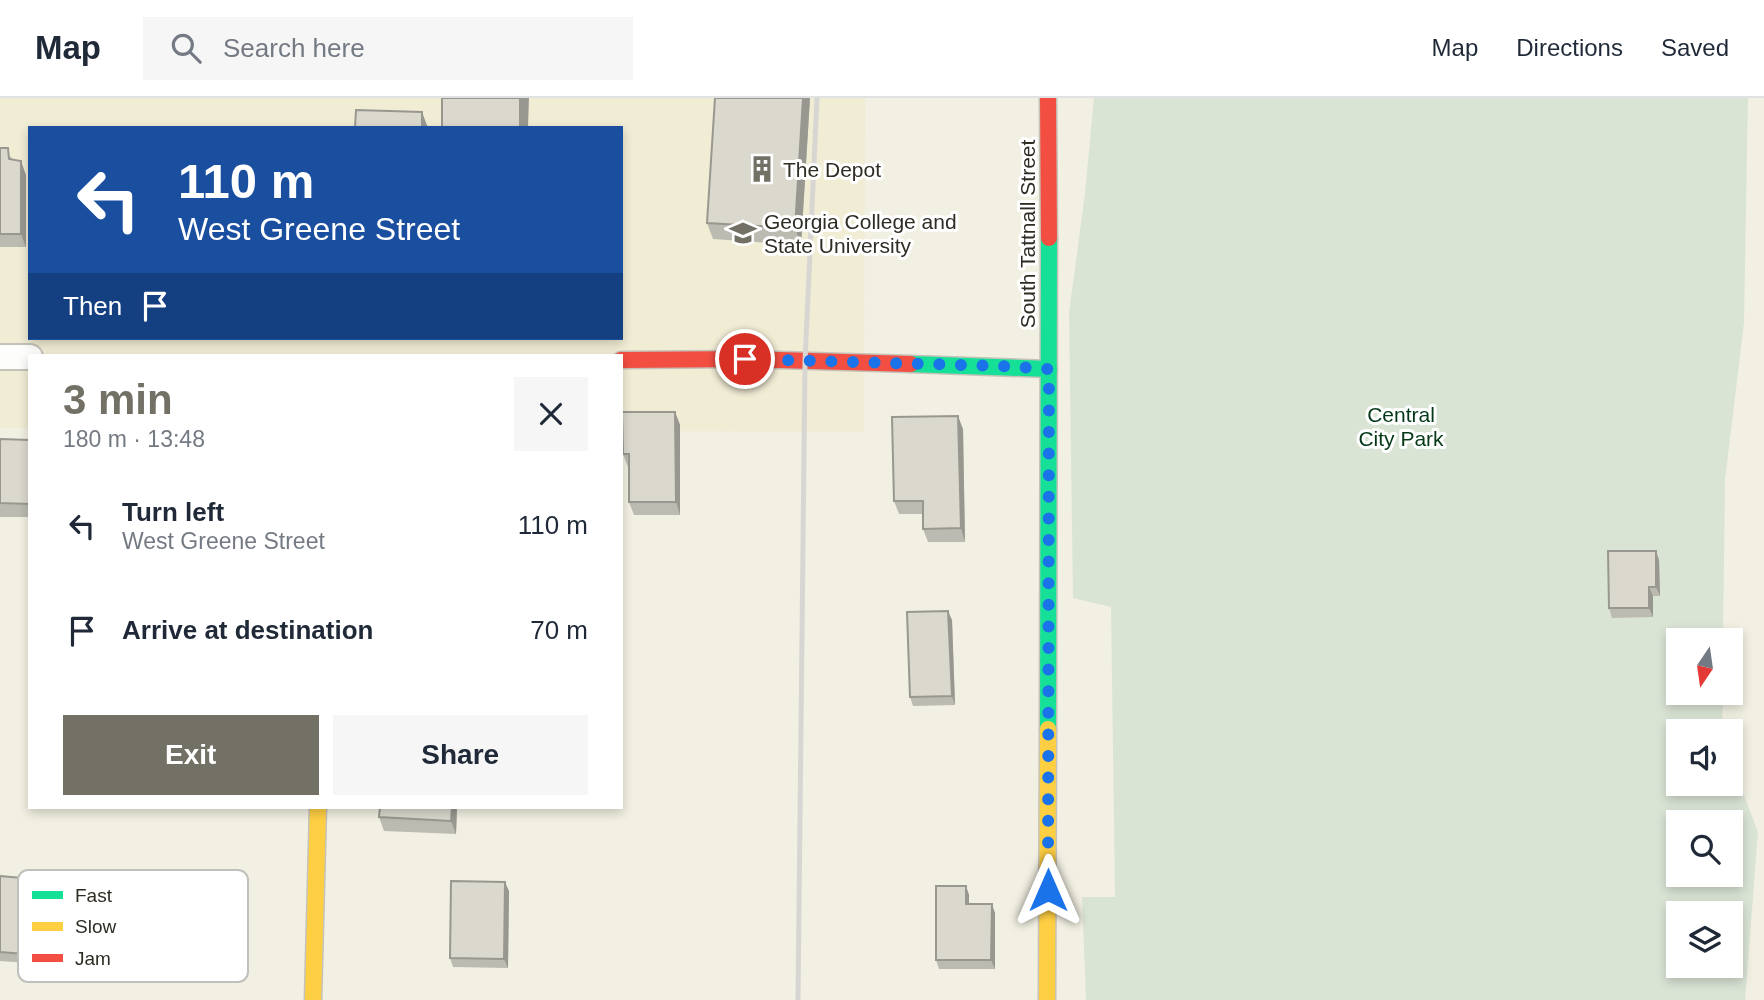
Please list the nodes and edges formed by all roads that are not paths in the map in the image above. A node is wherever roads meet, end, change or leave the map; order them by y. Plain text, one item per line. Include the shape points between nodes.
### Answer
1 (1048, 98) edge
2 (0, 357) edge
3 (28, 357) edge
4 (623, 360) edge
5 (1049, 369) junction
6 (318, 809) edge
7 (313, 1000) edge
8 (1047, 1000) edge

1 - 5 street, South Tattnall Street
2 - 3 street
4 - 5 street via 745,359
5 - 8 street, South Tattnall Street
6 - 7 street

